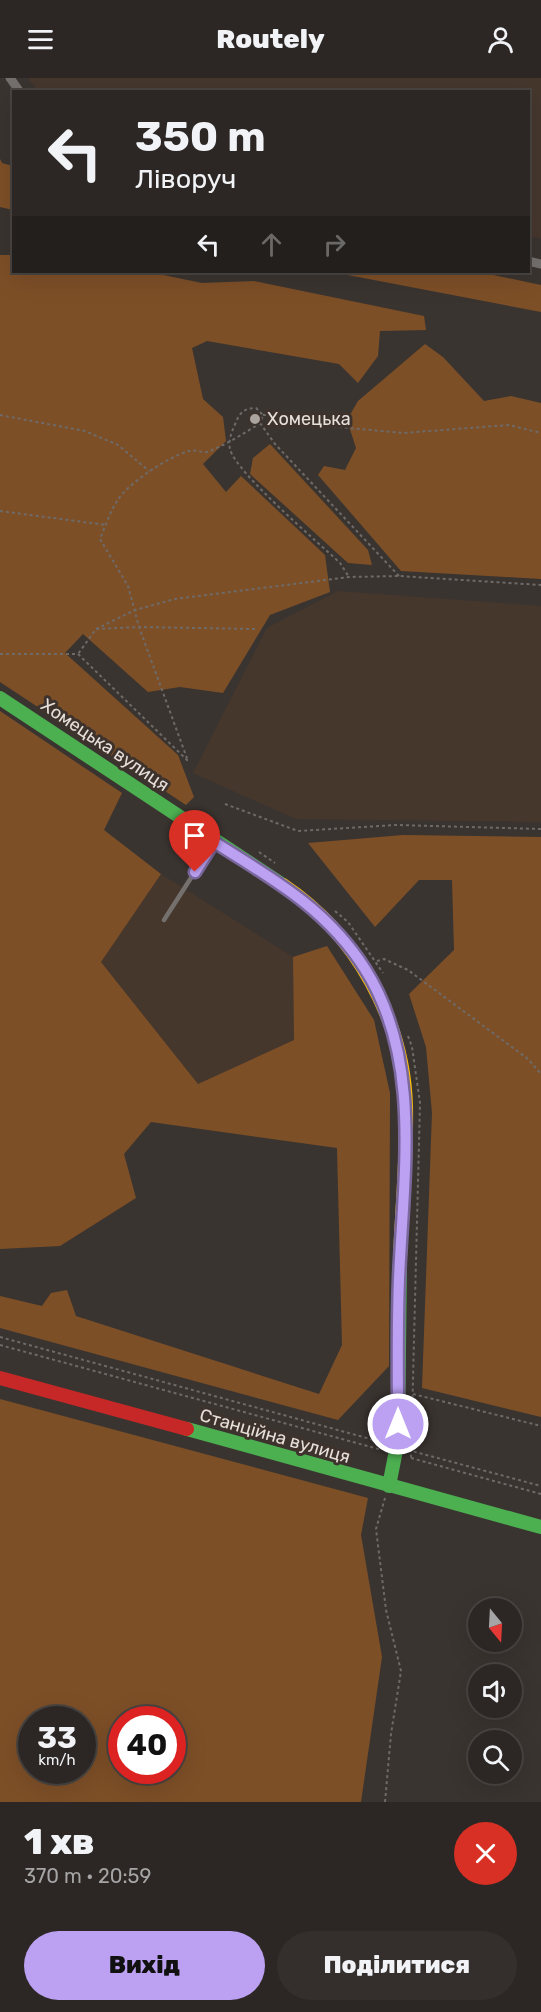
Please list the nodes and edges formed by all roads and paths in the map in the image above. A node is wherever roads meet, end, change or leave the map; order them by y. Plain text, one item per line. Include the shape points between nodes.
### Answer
1 (10, 78) edge
2 (19, 90) edge
3 (0, 415) edge
4 (263, 415) junction
5 (260, 423) junction
6 (541, 433) edge
7 (230, 439) junction
8 (149, 471) junction
9 (0, 511) edge
10 (106, 525) junction
11 (399, 576) junction
12 (349, 577) junction
13 (541, 585) edge
14 (135, 610) junction
15 (140, 627) junction
16 (96, 629) junction
17 (255, 629) dead end
18 (0, 654) edge
19 (78, 654) junction
20 (0, 698) edge
21 (225, 804) dead end
22 (541, 829) edge
23 (214, 842) junction
24 (252, 848) dead end
25 (280, 867) dead end
26 (331, 908) dead end
27 (164, 920) dead end
28 (376, 961) junction
29 (384, 976) dead end
30 (404, 1026) dead end
31 (541, 1074) edge
32 (0, 1337) edge
33 (0, 1345) edge
34 (0, 1378) edge
35 (398, 1392) junction
36 (414, 1394) junction
37 (541, 1426) edge
38 (397, 1450) junction
39 (412, 1451) junction
40 (411, 1458) junction
41 (389, 1486) junction
42 (541, 1486) edge
43 (541, 1494) edge
44 (541, 1527) edge
45 (385, 1802) edge

1 - 2 street
3 - 8 path via 86,431 118,445
4 - 5 path
4 - 6 path via 288,415 306,424 403,433 509,425
4 - 7 path via 256,408 247,408 239,414
5 - 7 path
5 - 11 path via 275,444
7 - 8 path via 206,452 190,450
7 - 12 path via 230,451 243,471 340,563
8 - 10 path via 117,499
9 - 10 path
10 - 14 path via 100,539 128,586
11 - 12 path
11 - 13 path
12 - 14 path via 175,598
14 - 15 path
14 - 16 path
15 - 16 path
15 - 17 path
15 - 19 path via 188,761
16 - 19 path
18 - 19 path
20 - 23 street, Хомецька вулиця
21 - 22 path via 298,831 396,825
23 - 27 lane
23 - 35 street, Хомецька вулиця via 301,897 336,932 365,969 394,1037 405,1106
24 - 25 path
26 - 28 path via 348,922
28 - 29 path
28 - 31 path via 384,959 408,970 528,1059
30 - 36 path via 412,1047 420,1103
32 - 38 path
33 - 38 path
34 - 41 street, Станційна вулиця
35 - 36 path
35 - 38 street, Хомецька вулиця
36 - 37 path
36 - 39 path
38 - 39 path
38 - 40 path
38 - 41 street, Хомецька вулиця
39 - 40 path
39 - 42 path
40 - 43 path
41 - 44 street, Станційна вулиця
41 - 45 path via 375,1528 386,1610 401,1671

